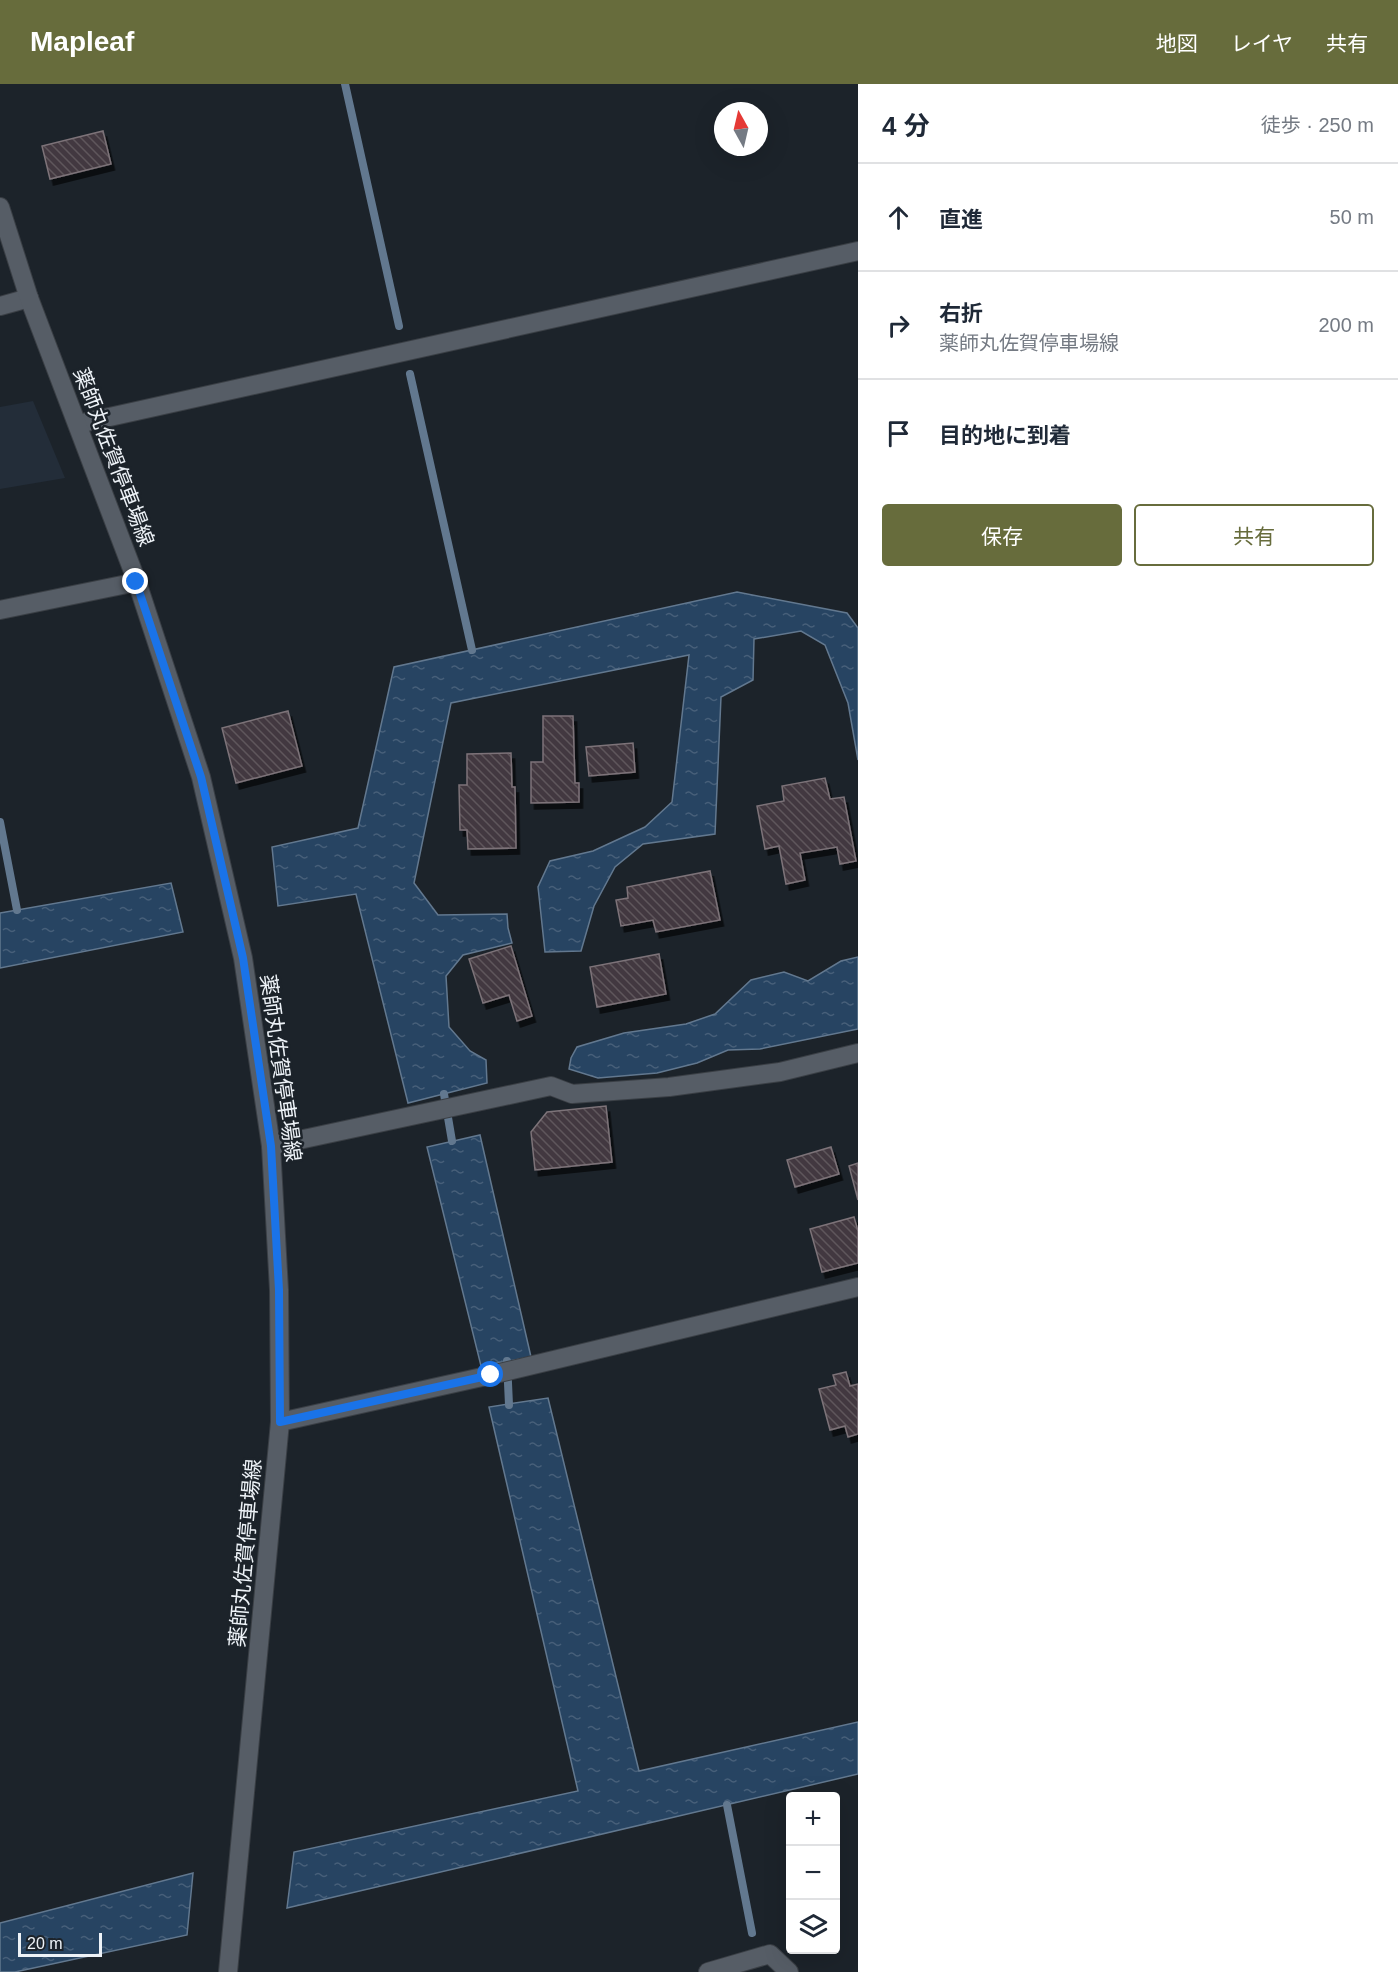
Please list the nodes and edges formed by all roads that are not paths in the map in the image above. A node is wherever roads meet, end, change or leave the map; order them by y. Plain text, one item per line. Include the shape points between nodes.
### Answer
1 (0, 207) edge
2 (858, 251) edge
3 (29, 298) junction
4 (0, 306) edge
5 (78, 424) junction
6 (136, 582) junction
7 (0, 610) edge
8 (858, 1053) edge
9 (271, 1146) junction
10 (858, 1287) edge
11 (280, 1422) junction
12 (228, 1972) edge
13 (708, 1972) edge
14 (789, 1972) edge

1 - 3 street, 薬師丸佐賀停車場線
2 - 5 street
3 - 4 street
3 - 5 street, 薬師丸佐賀停車場線
5 - 6 street, 薬師丸佐賀停車場線
6 - 7 street
6 - 9 street, 薬師丸佐賀停車場線 via 201,777 243,958
8 - 9 street via 780,1072 669,1087 572,1094 551,1086
9 - 11 street, 薬師丸佐賀停車場線 via 279,1290
10 - 11 street
11 - 12 street, 薬師丸佐賀停車場線
13 - 14 street via 770,1954

